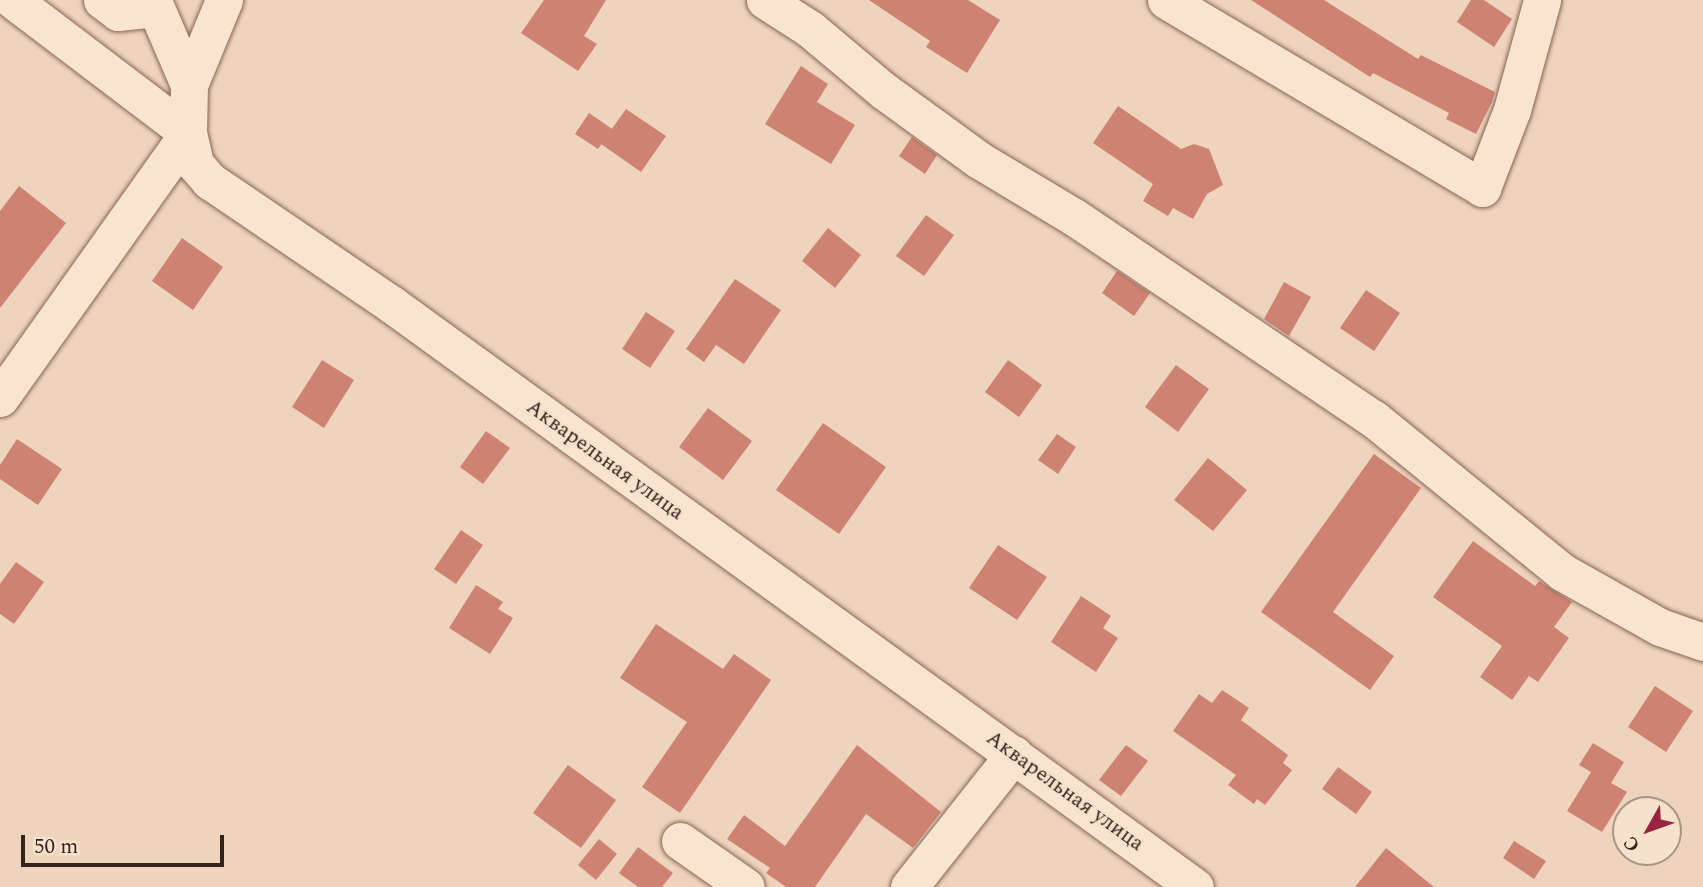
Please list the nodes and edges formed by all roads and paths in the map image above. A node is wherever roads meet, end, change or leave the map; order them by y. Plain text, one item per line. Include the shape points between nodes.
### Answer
1 (13, 0) edge
2 (102, 0) edge
3 (224, 0) edge
4 (765, 0) edge
5 (1166, 0) edge
6 (1534, 3) edge
7 (160, 4) edge
8 (189, 85) junction
9 (188, 133) junction
10 (0, 398) edge
11 (1703, 642) edge
12 (1014, 754) junction
13 (680, 841) dead end
14 (746, 887) edge
15 (909, 887) edge
16 (1195, 887) edge

1 - 9 street
2 - 7 street, Акварельная улица via 118,12
3 - 8 street
4 - 11 street via 810,29 884,91 979,160 1074,217 1374,419 1562,572 1660,627
5 - 6 street via 1482,188 1512,110
7 - 8 street, Акварельная улица
8 - 9 street, Акварельная улица
9 - 10 street
9 - 12 street, Акварельная улица via 195,164 240,204 391,304
12 - 15 street
12 - 16 street, Акварельная улица
13 - 14 street

